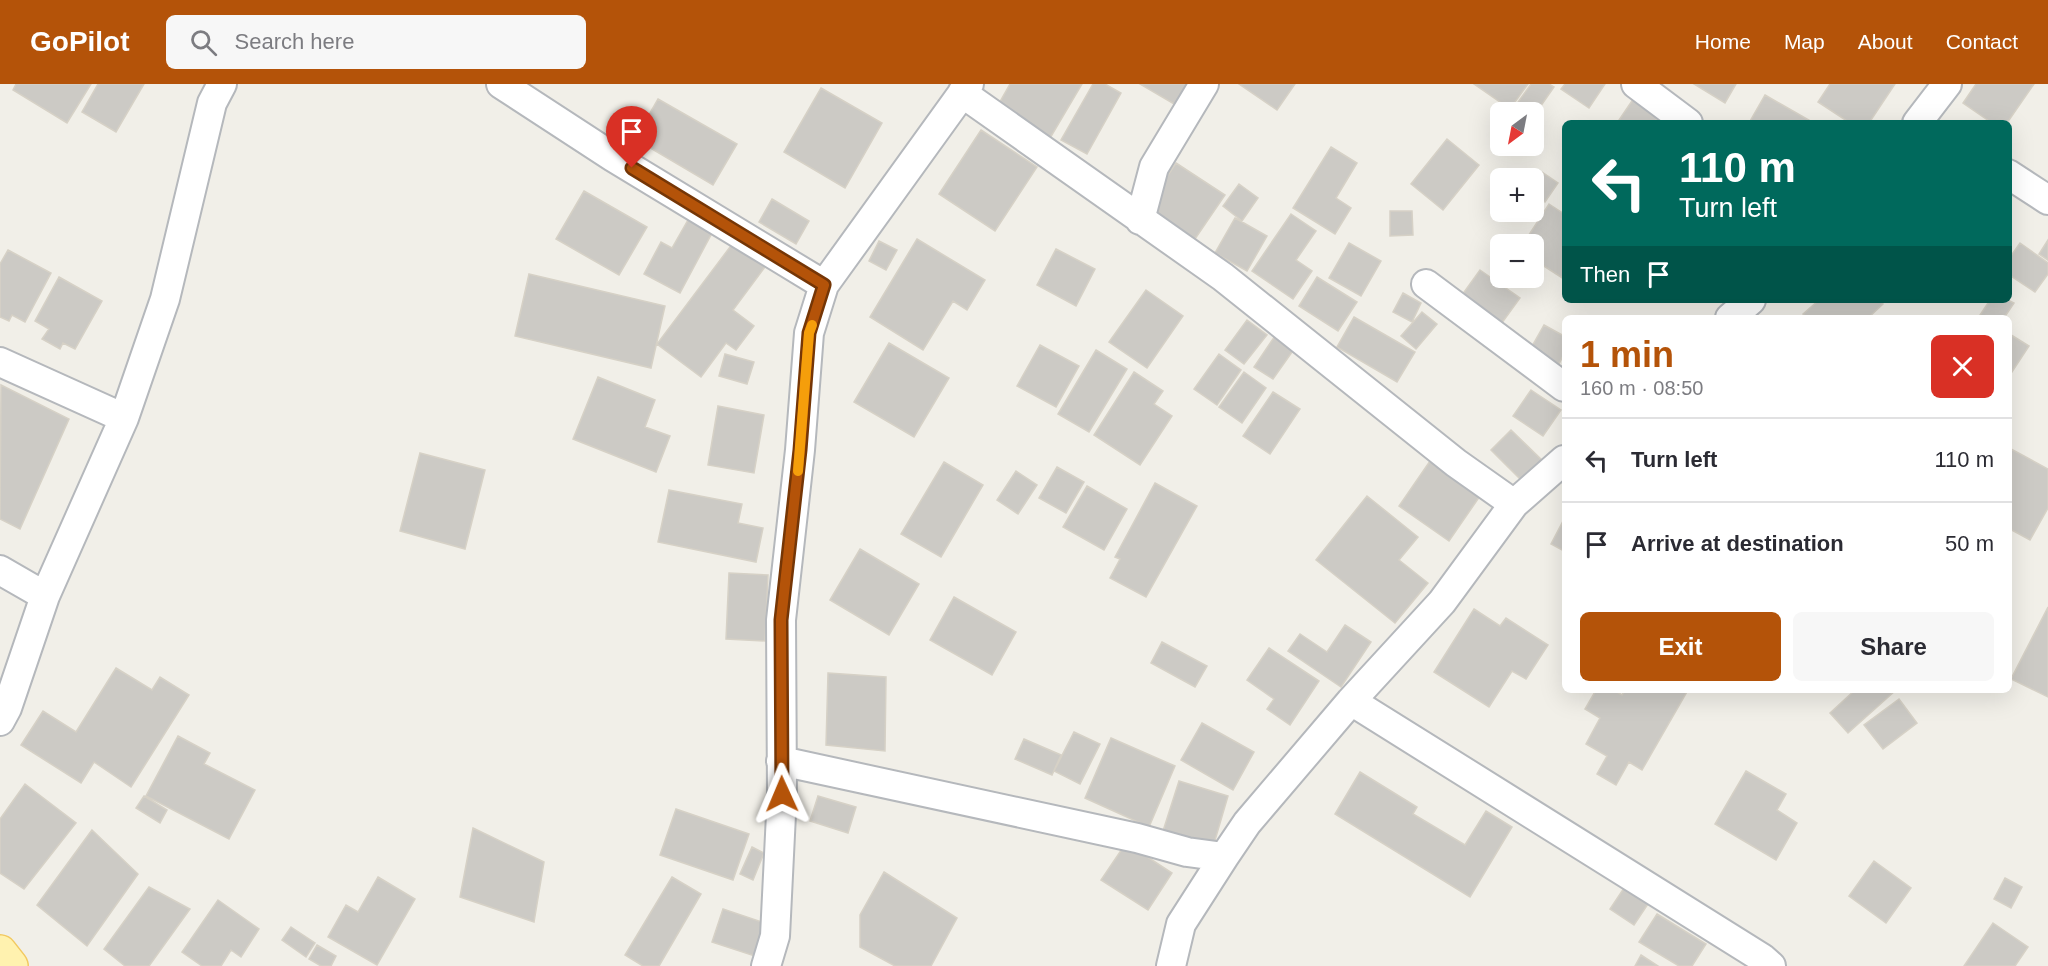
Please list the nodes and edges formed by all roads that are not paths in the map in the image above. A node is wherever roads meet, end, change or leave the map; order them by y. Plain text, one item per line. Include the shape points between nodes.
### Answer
1 (222, 84) edge
2 (501, 84) edge
3 (1204, 84) edge
4 (1636, 84) edge
5 (1947, 84) edge
6 (965, 88) edge
7 (1684, 120) edge
8 (1923, 120) edge
9 (2012, 177) edge
10 (2048, 200) edge
11 (1140, 220) junction
12 (1426, 284) dead end
13 (824, 285) junction
14 (1747, 303) edge
15 (1733, 315) edge
16 (0, 362) edge
17 (1562, 386) edge
18 (124, 418) junction
19 (1562, 462) edge
20 (1514, 504) junction
21 (0, 570) edge
22 (45, 596) junction
23 (1351, 700) junction
24 (0, 721) edge
25 (781, 761) junction
26 (1224, 857) junction
27 (0, 952) edge
28 (10, 966) edge
29 (766, 966) edge
30 (1171, 966) edge
31 (1771, 966) edge

1 - 18 street via 212,103 165,299
2 - 13 street
3 - 11 street via 1154,167
4 - 7 street
5 - 8 street
6 - 11 street
6 - 13 street
9 - 10 street
11 - 20 street via 1223,277 1456,463
12 - 17 street
13 - 25 street via 809,333 781,620
14 - 15 street
16 - 18 street
18 - 22 street
19 - 20 street
20 - 23 street via 1442,602
21 - 22 street
22 - 24 street
23 - 26 street via 1247,823
23 - 31 street
25 - 26 street via 1126,836 1164,848
25 - 29 street via 775,936
26 - 30 street via 1181,924
27 - 28 main road

